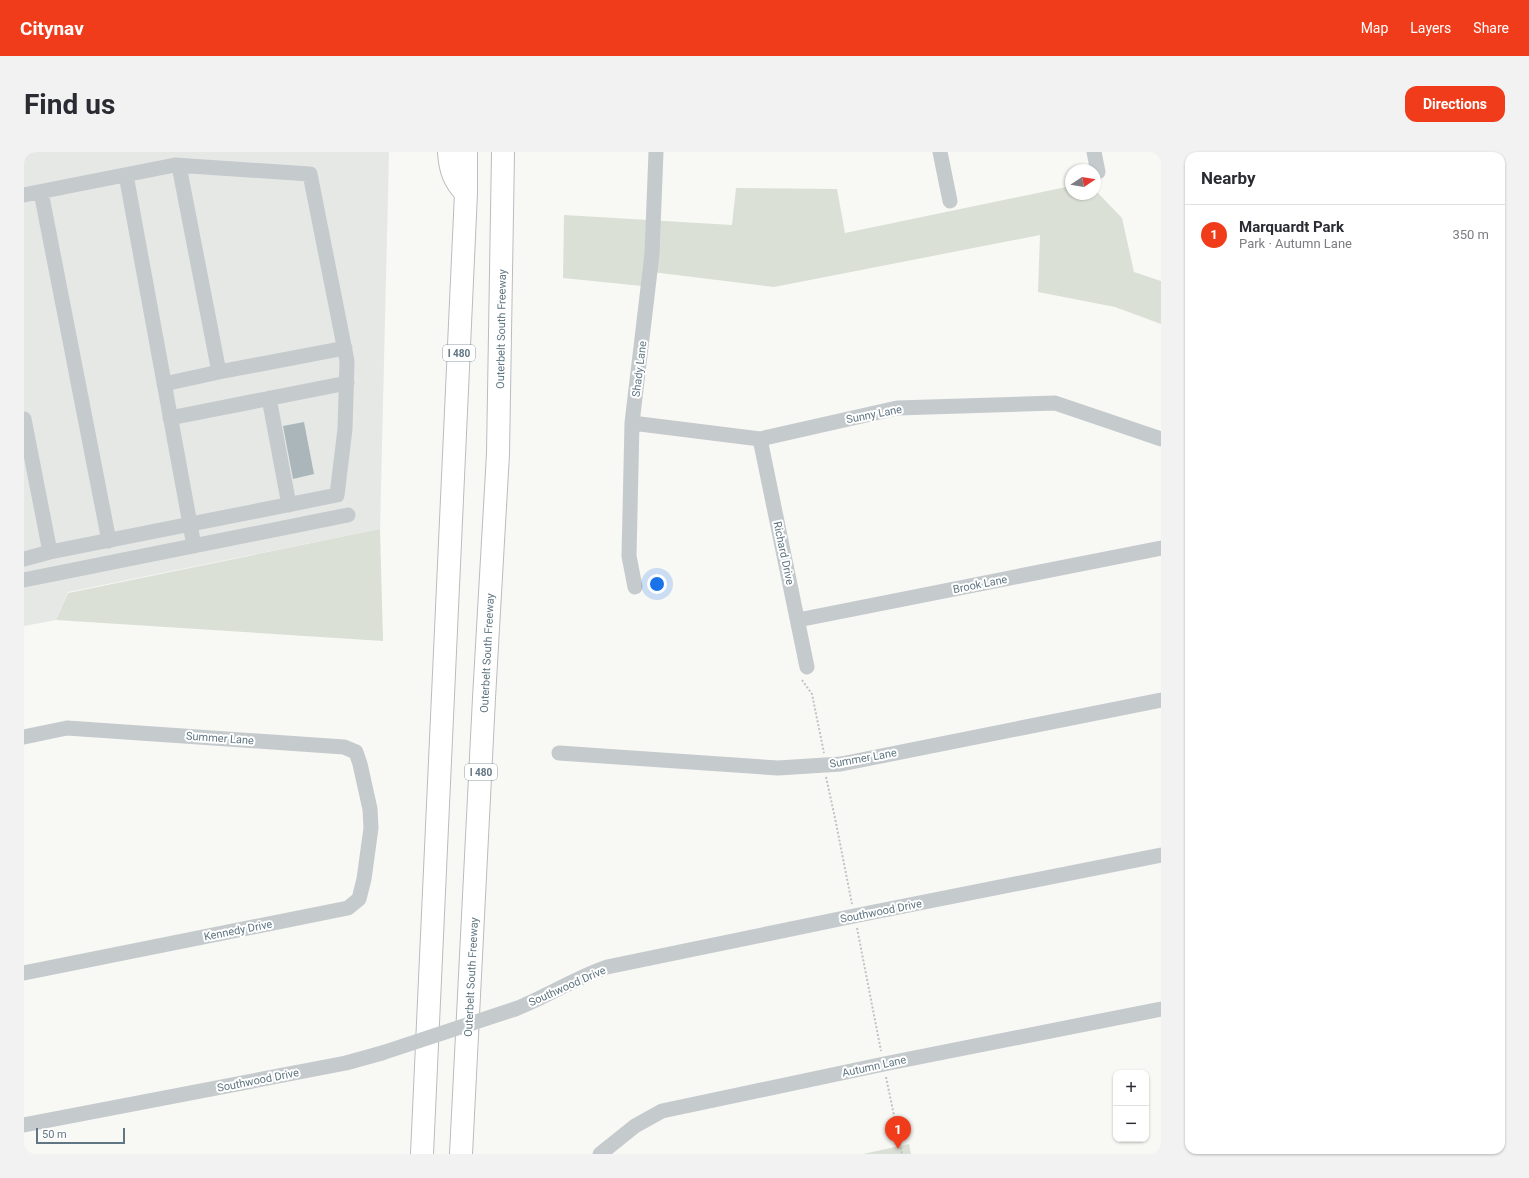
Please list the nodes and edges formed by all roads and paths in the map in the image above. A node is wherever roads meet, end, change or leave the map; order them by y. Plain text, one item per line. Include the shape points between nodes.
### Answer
1 (449, 152) edge
2 (466, 152) edge
3 (504, 152) edge
4 (512, 152) edge
5 (656, 152) edge
6 (940, 152) edge
7 (1094, 152) edge
8 (1096, 164) edge
9 (180, 166) junction
10 (504, 173) junction
11 (126, 174) junction
12 (41, 192) junction
13 (466, 193) junction
14 (24, 195) edge
15 (950, 201) dead end
16 (345, 348) junction
17 (219, 372) junction
18 (347, 383) junction
19 (164, 384) junction
20 (269, 398) junction
21 (170, 418) junction
22 (24, 419) edge
23 (632, 423) junction
24 (1161, 439) edge
25 (760, 440) junction
26 (289, 505) junction
27 (348, 515) dead end
28 (190, 525) junction
29 (109, 541) junction
30 (194, 546) junction
31 (1161, 548) edge
32 (50, 552) junction
33 (24, 559) edge
34 (24, 580) edge
35 (635, 587) dead end
36 (798, 620) junction
37 (802, 671) joint
38 (1161, 700) edge
39 (24, 737) edge
40 (560, 753) dead end
41 (824, 755) dead end
42 (826, 777) dead end
43 (370, 809) joint
44 (1161, 855) edge
45 (852, 907) dead end
46 (857, 929) dead end
47 (24, 973) edge
48 (1161, 1009) edge
49 (882, 1055) dead end
50 (886, 1077) dead end
51 (24, 1125) edge
52 (422, 1154) edge
53 (461, 1154) edge
54 (600, 1154) edge
55 (902, 1154) edge

1 - 13 highway via 452,173
2 - 13 highway, I 480
3 - 10 highway, Outerbelt South Freeway / I 480
4 - 10 highway
5 - 23 street, Shady Lane via 652,254
6 - 15 street
7 - 8 street
9 - 11 street
9 - 16 street via 310,174
9 - 17 street
10 - 53 highway, Outerbelt South Freeway / I 480 via 498,454
11 - 12 street
11 - 19 street
12 - 14 street
12 - 29 street
13 - 52 highway, I 480
16 - 17 street
16 - 18 street
17 - 19 street
18 - 20 street
18 - 26 street via 345,429 337,495
19 - 21 street
20 - 21 street
20 - 26 street
21 - 28 street
22 - 32 street
23 - 25 street, Sunny Lane
23 - 35 street, Shady Lane via 629,556
24 - 25 street, Sunny Lane via 1056,402 897,408
25 - 36 street, Richard Drive
26 - 28 street
27 - 30 street
28 - 29 street
28 - 30 street
29 - 32 street
30 - 34 street
31 - 36 street, Brook Lane
32 - 33 street
36 - 37 street, Richard Drive
37 - 41 path via 812,694
38 - 40 street, Summer Lane via 841,764 778,768
39 - 43 street, Summer Lane via 67,728 344,747 356,752
42 - 45 path
43 - 47 street, Kennedy Drive via 371,828 364,878 359,899 348,908
44 - 51 street, Southwood Drive, bridge via 607,967 515,1009 346,1063
46 - 49 path
48 - 54 street, Autumn Lane via 662,1111 635,1126
50 - 55 path

